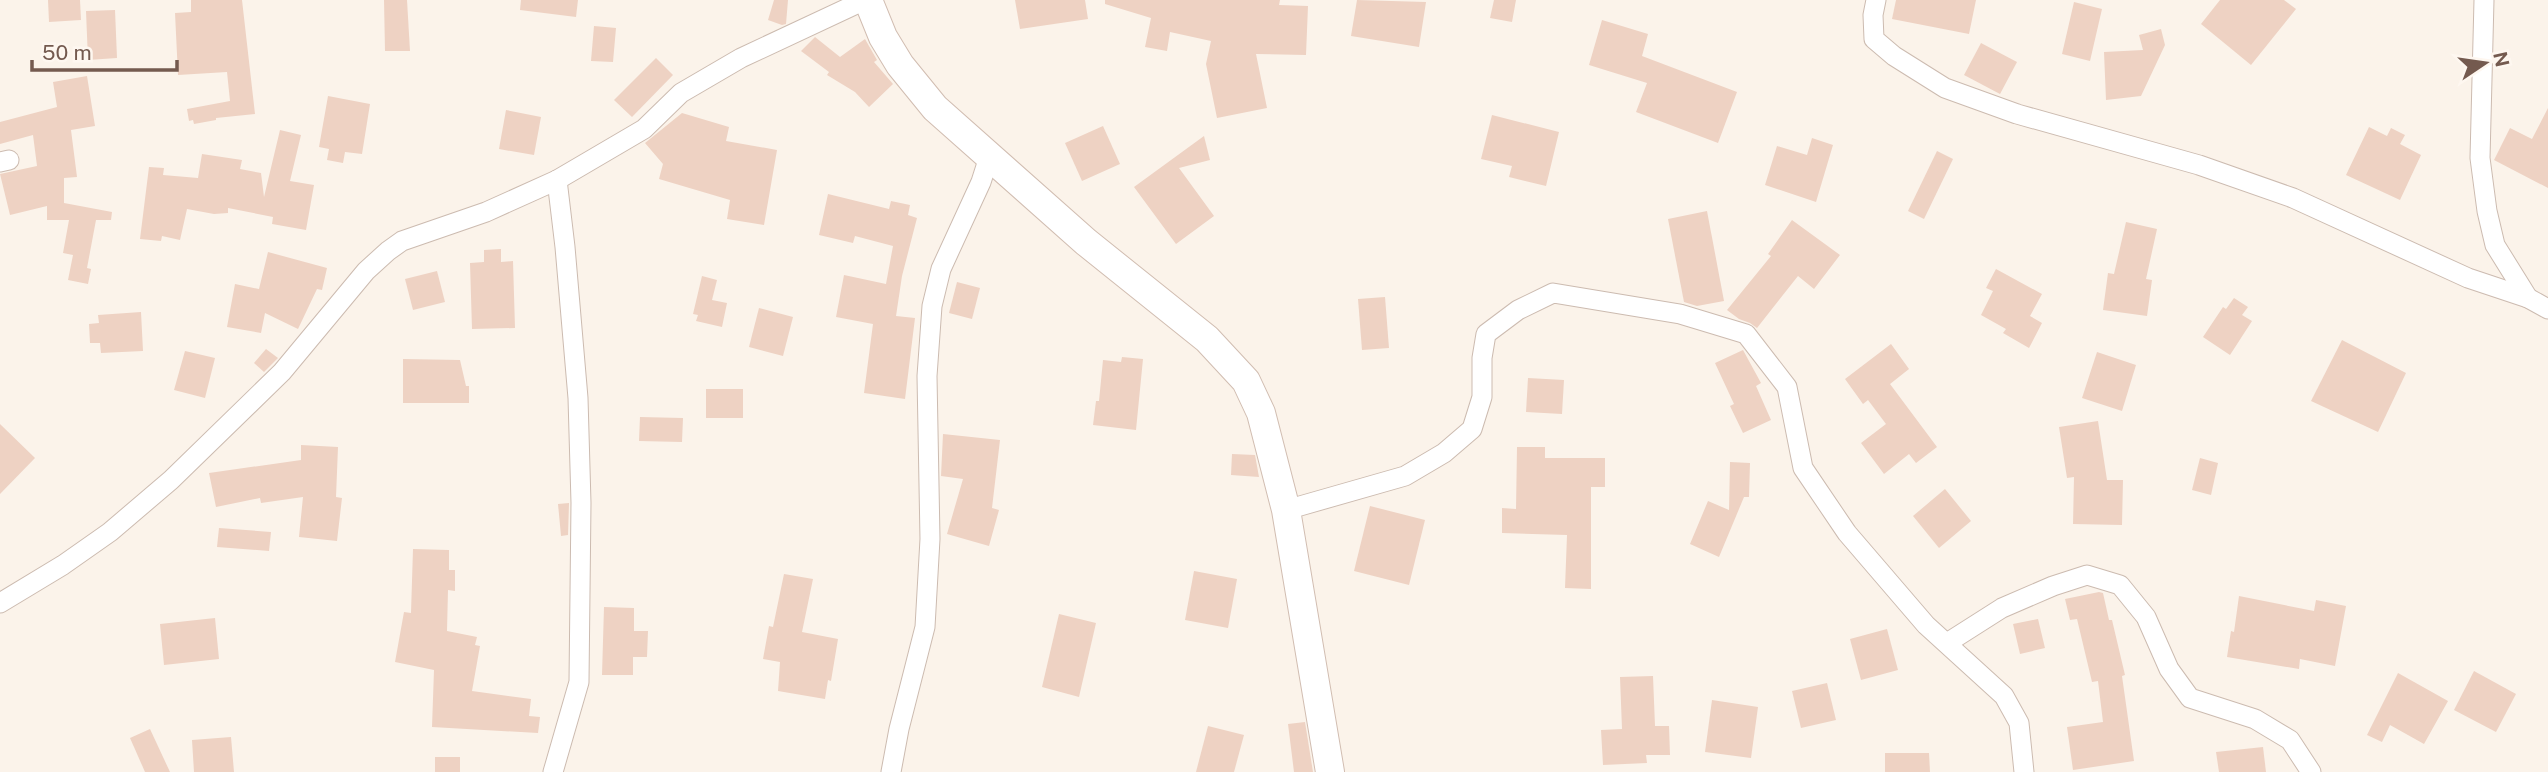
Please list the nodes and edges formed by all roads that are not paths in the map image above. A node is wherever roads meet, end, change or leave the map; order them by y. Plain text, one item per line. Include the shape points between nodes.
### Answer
1 (867, 0) edge
2 (1876, 0) edge
3 (2484, 0) edge
4 (989, 157) junction
5 (557, 180) junction
6 (2528, 298) junction
7 (2548, 309) edge
8 (1286, 510) junction
9 (4, 596) edge
10 (1947, 643) junction
11 (553, 772) edge
12 (891, 772) edge
13 (1330, 772) edge
14 (2024, 772) edge
15 (2311, 772) edge

1 - 4 main road via 883,37 916,86
1 - 5 street via 741,58 681,93 644,129
2 - 6 street via 1874,38 1945,88 2292,198 2468,278
3 - 6 street via 2480,158 2487,211 2495,245
4 - 8 main road via 1207,339 1246,381 1261,413
4 - 12 street via 941,269 932,306 925,628
5 - 9 street via 486,212 401,241 366,271 282,372 171,480 63,565
5 - 11 street via 578,398 581,503 579,682
6 - 7 street
8 - 10 street via 1405,476 1444,453 1472,429 1482,397 1486,334 1518,310 1553,293 1680,314 1746,334 1787,387 1803,468 1847,533
8 - 13 main road
10 - 14 street via 2004,696 2019,723
10 - 15 street via 2002,608 2053,586 2087,575 2120,585 2146,617 2169,669 2190,698 2255,719 2290,740

